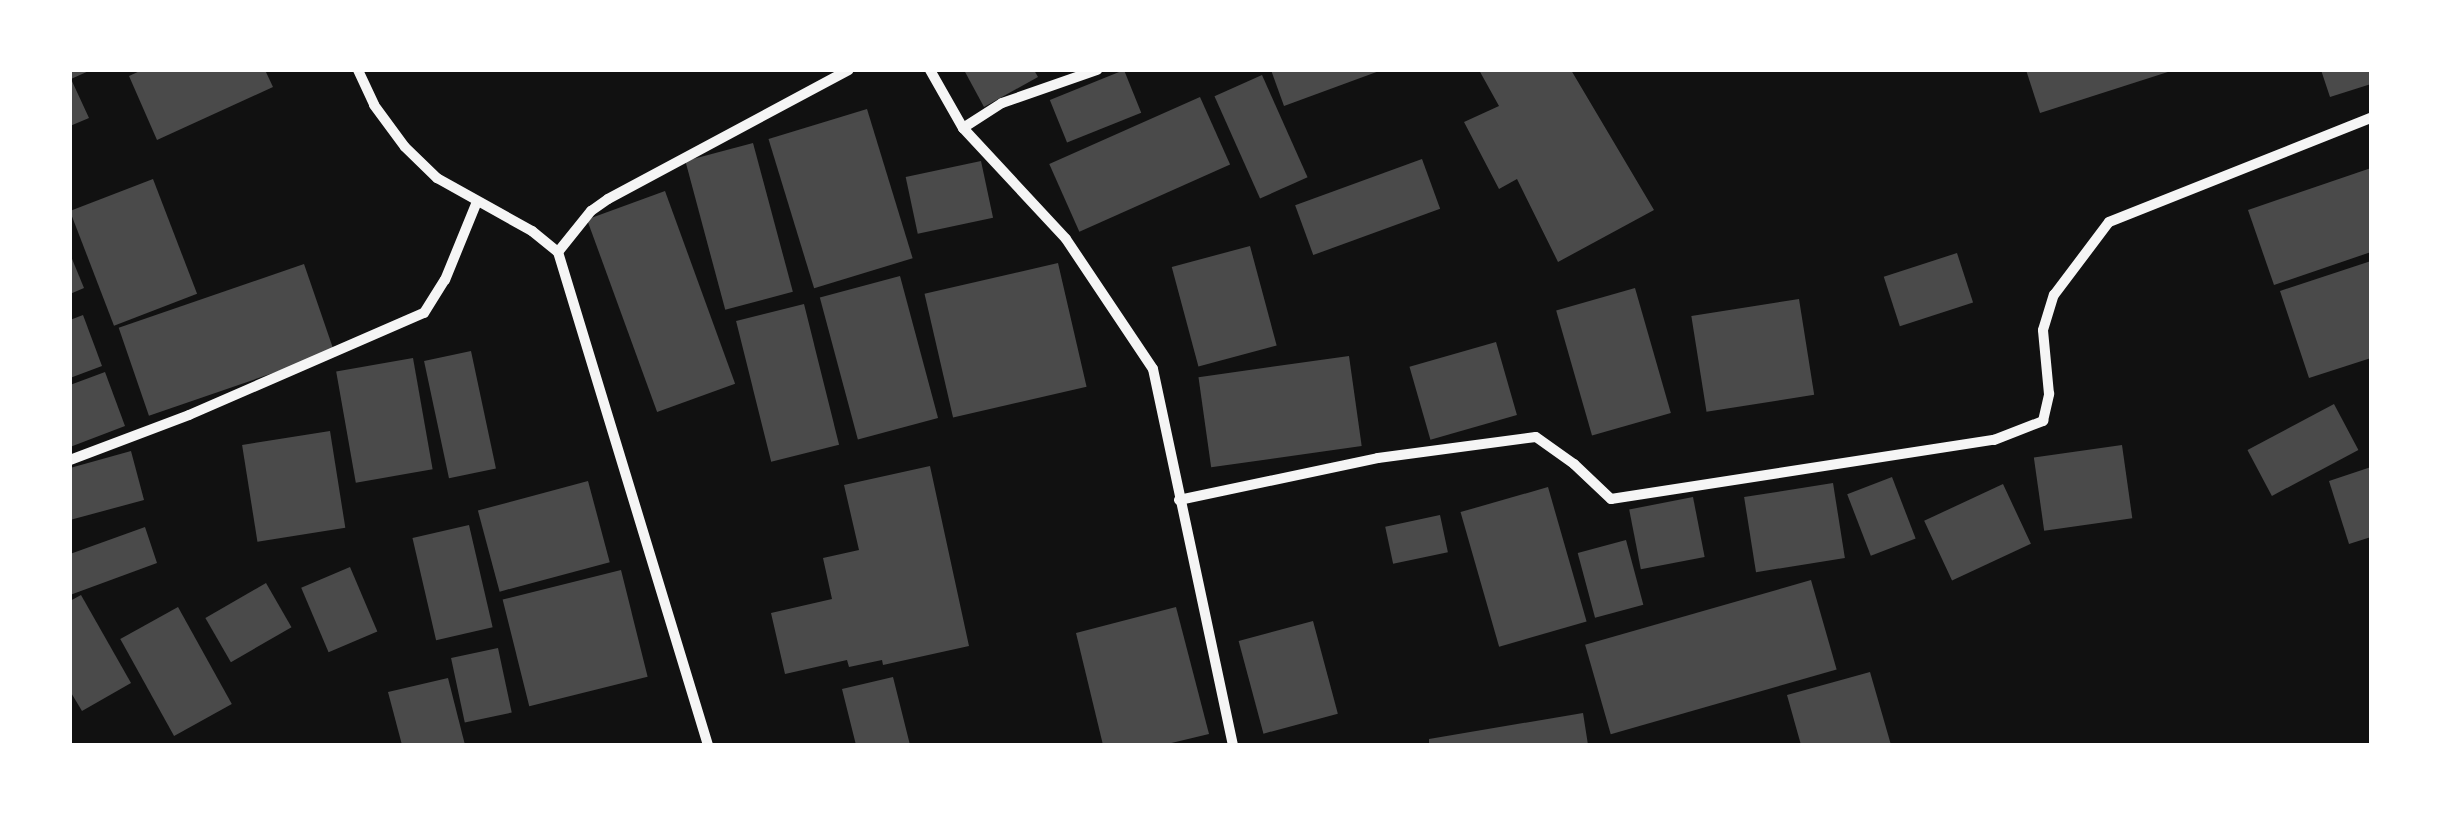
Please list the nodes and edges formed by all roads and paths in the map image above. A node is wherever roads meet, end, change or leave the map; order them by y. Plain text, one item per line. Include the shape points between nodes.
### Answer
1 (358, 70) edge
2 (849, 70) edge
3 (930, 70) edge
4 (1097, 70) edge
5 (2371, 118) edge
6 (962, 128) junction
7 (476, 204) junction
8 (558, 252) junction
9 (70, 460) edge
10 (1178, 500) junction
11 (708, 745) edge
12 (1233, 745) edge

1 - 7 street via 404,147
2 - 8 street via 608,199
3 - 6 street
4 - 6 street via 1002,103
5 - 10 street via 2108,222 2054,295 2043,330 2050,394 2043,421 1994,440 1610,499 1536,437 1378,458
6 - 10 street via 1066,239 1153,368
7 - 8 street
7 - 9 street via 424,313
8 - 11 street
10 - 12 street

